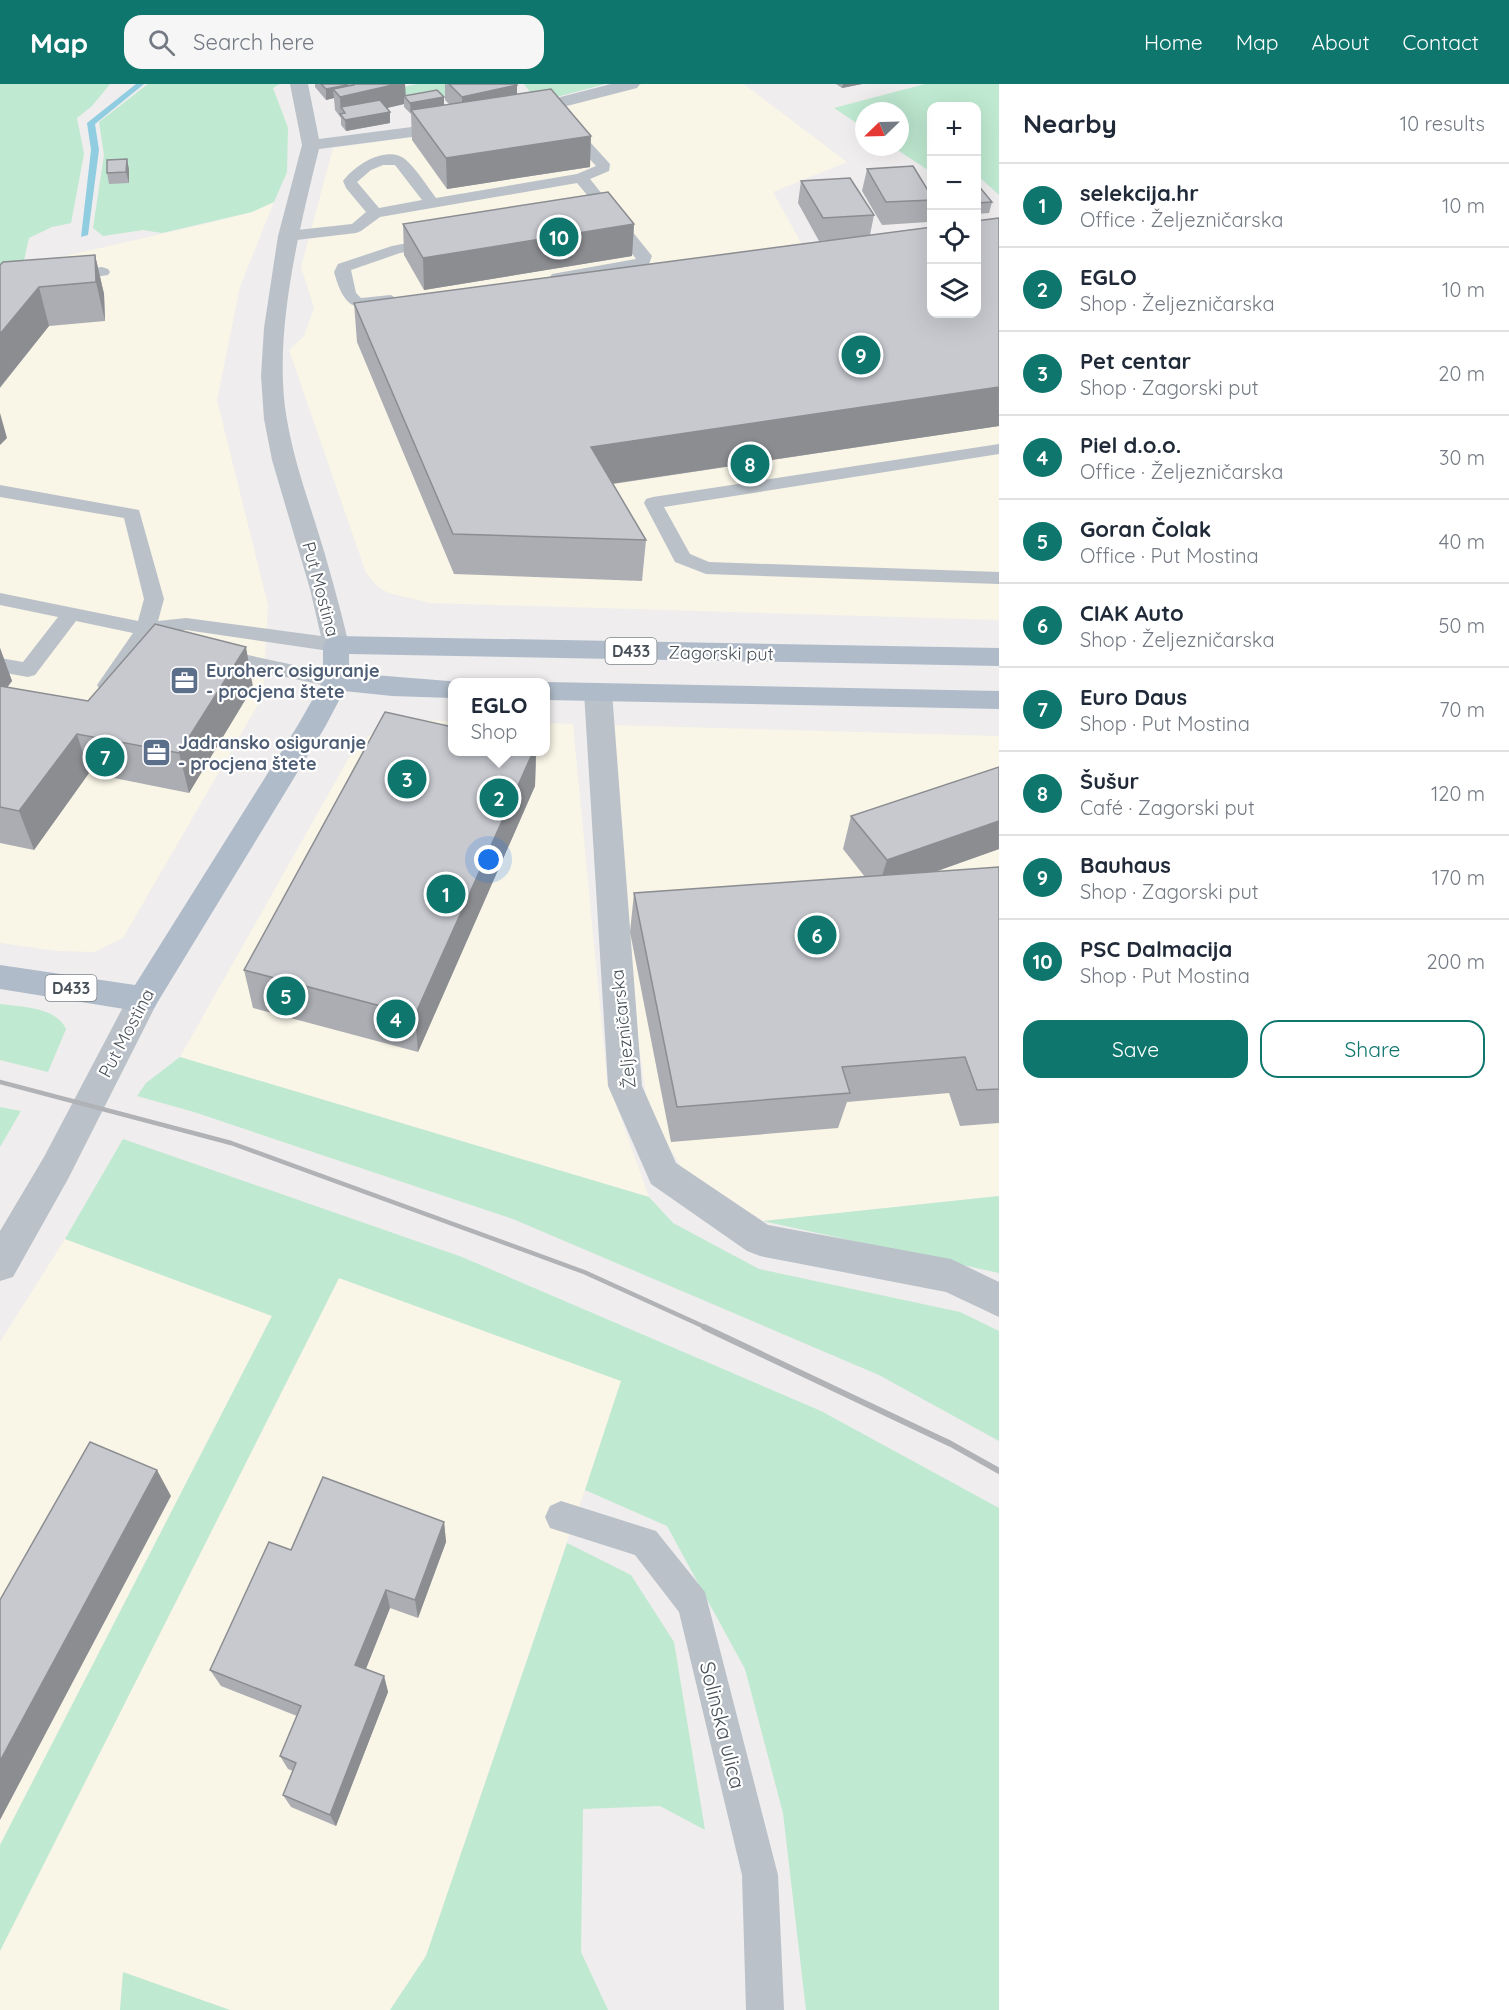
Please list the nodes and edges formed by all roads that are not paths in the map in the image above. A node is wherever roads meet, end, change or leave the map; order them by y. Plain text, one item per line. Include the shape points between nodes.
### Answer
1 (299, 84) edge
2 (631, 84) edge
3 (500, 119) edge
4 (564, 122) edge
5 (478, 123) edge
6 (311, 145) junction
7 (581, 178) junction
8 (432, 203) junction
9 (609, 212) junction
10 (375, 213) junction
11 (586, 216) edge
12 (366, 234) junction
13 (288, 236) junction
14 (456, 239) edge
15 (397, 249) junction
16 (102, 272) dead end
17 (544, 279) edge
18 (0, 287) edge
19 (406, 298) edge
20 (999, 449) edge
21 (0, 491) edge
22 (999, 578) edge
23 (0, 599) edge
24 (72, 612) junction
25 (146, 629) junction
26 (336, 645) junction
27 (178, 646) edge
28 (201, 652) edge
29 (999, 657) edge
30 (0, 664) edge
31 (336, 681) junction
32 (448, 689) edge
33 (550, 691) edge
34 (598, 692) junction
35 (101, 693) edge
36 (999, 700) edge
37 (0, 977) edge
38 (143, 999) junction
39 (0, 1265) edge
40 (999, 1300) edge
41 (561, 1517) dead end
42 (765, 2010) edge

1 - 6 street, Put Mostina
2 - 3 street
4 - 7 lane via 603,164 598,172
5 - 6 street
6 - 13 street, Put Mostina
7 - 8 lane
7 - 9 lane
8 - 10 lane
8 - 10 lane via 400,162 387,159 375,162 350,180
9 - 11 lane
9 - 17 lane via 644,261
10 - 12 lane
12 - 13 lane
12 - 15 lane
13 - 26 street, Put Mostina via 275,328 275,419
14 - 15 lane
15 - 19 lane via 351,264 342,272 353,302
16 - 18 lane
20 - 22 lane via 653,503 682,558 706,568
21 - 25 lane via 132,514 154,599
23 - 24 lane
24 - 25 lane
24 - 30 lane via 28,670
25 - 26 lane via 186,624
25 - 27 lane via 167,644
25 - 35 lane
26 - 29 main road, Zagorski put / D433
26 - 31 main road, Put Mostina
28 - 31 lane
31 - 32 main road
31 - 38 main road, Put Mostina
33 - 34 main road
34 - 36 main road
34 - 40 street, Željezničarska via 625,1086 663,1173 760,1240 951,1276
37 - 38 main road, D433
38 - 39 street, Put Mostina via 56,1168
41 - 42 lane, Solinska ulica via 645,1542 693,1604 760,1875

